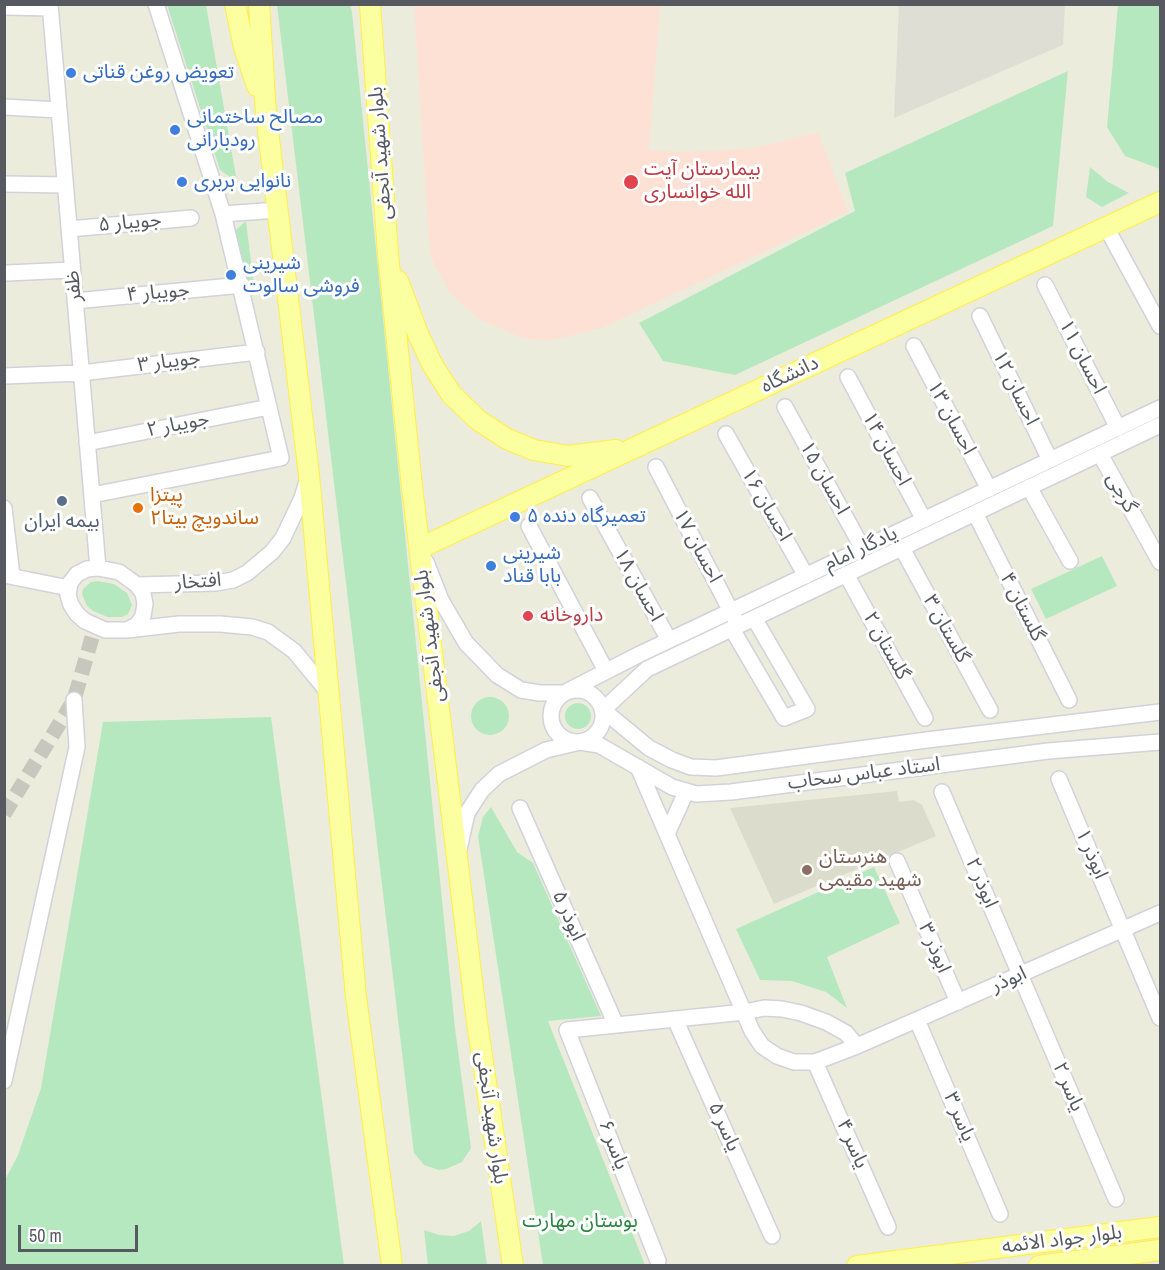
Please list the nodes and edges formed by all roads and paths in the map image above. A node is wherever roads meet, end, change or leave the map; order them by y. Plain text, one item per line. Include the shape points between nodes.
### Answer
1 (156, 4) edge
2 (235, 4) edge
3 (259, 4) edge
4 (370, 4) edge
5 (380, 4) edge
6 (50, 6) edge
7 (4, 7) edge
8 (372, 27) junction
9 (4, 107) edge
10 (58, 110) junction
11 (266, 113) junction
12 (4, 184) edge
13 (65, 185) junction
14 (1161, 202) edge
15 (278, 210) junction
16 (223, 214) junction
17 (191, 218) dead end
18 (1106, 227) junction
19 (69, 229) junction
20 (388, 254) junction
21 (72, 270) junction
22 (7, 273) dead end
23 (242, 285) junction
24 (1045, 285) dead end
25 (75, 301) junction
26 (980, 315) dead end
27 (1161, 326) edge
28 (914, 346) dead end
29 (257, 352) junction
30 (81, 373) junction
31 (4, 376) edge
32 (848, 377) dead end
33 (269, 407) junction
34 (785, 407) dead end
35 (1161, 408) edge
36 (1160, 426) edge
37 (1118, 428) junction
38 (726, 434) dead end
39 (87, 443) junction
40 (636, 447) junction
41 (1100, 454) junction
42 (1050, 460) junction
43 (656, 467) dead end
44 (309, 475) junction
45 (1029, 487) junction
46 (988, 489) junction
47 (92, 495) junction
48 (590, 498) dead end
49 (4, 508) edge
50 (975, 513) junction
51 (924, 520) junction
52 (529, 526) dead end
53 (420, 548) junction
54 (902, 548) junction
55 (863, 549) junction
56 (1070, 561) dead end
57 (1161, 562) edge
58 (98, 568) junction
59 (846, 574) junction
60 (8, 575) edge
61 (806, 576) junction
62 (137, 585) junction
63 (69, 588) junction
64 (731, 611) junction
65 (754, 618) junction
66 (735, 627) junction
67 (127, 630) junction
68 (669, 640) junction
69 (606, 671) junction
70 (328, 692) junction
71 (564, 693) junction
72 (74, 700) dead end
73 (1070, 700) dead end
74 (603, 710) junction
75 (990, 710) dead end
76 (1161, 712) edge
77 (925, 718) dead end
78 (580, 742) junction
79 (1161, 742) edge
80 (638, 767) junction
81 (1059, 779) dead end
82 (686, 792) junction
83 (942, 792) dead end
84 (520, 808) dead end
85 (667, 834) junction
86 (456, 860) junction
87 (897, 861) dead end
88 (1161, 914) edge
89 (1123, 930) junction
90 (1021, 974) junction
91 (958, 1002) junction
92 (745, 1012) junction
93 (1161, 1018) edge
94 (675, 1019) junction
95 (917, 1020) junction
96 (616, 1025) junction
97 (857, 1046) junction
98 (815, 1062) junction
99 (4, 1081) edge
100 (1116, 1199) dead end
101 (1000, 1214) dead end
102 (888, 1227) dead end
103 (1161, 1227) edge
104 (772, 1236) dead end
105 (1161, 1250) edge
106 (658, 1261) dead end
107 (392, 1266) edge
108 (513, 1266) edge
109 (857, 1266) edge
110 (1039, 1266) edge

1 - 16 street
2 - 11 main road via 244,47
3 - 11 main road
4 - 8 main road, بلوار شهید آنجفی
5 - 8 main road
6 - 7 street
6 - 10 street, ظفر
8 - 20 main road, بلوار شهید آنجفی
9 - 10 street
10 - 13 street, ظفر
11 - 15 main road
12 - 13 street
13 - 19 street, ظفر
14 - 18 main road, دانشگاه
15 - 16 street
15 - 44 main road
16 - 23 street
17 - 19 street, جویبار ۵
18 - 27 street
18 - 40 main road, دانشگاه
19 - 21 street, ظفر
20 - 40 main road via 432,364 451,394 478,420 525,447 568,456
20 - 53 main road, بلوار شهید آنجفی
21 - 22 street
21 - 25 street, ظفر
23 - 25 street, جویبار ۴
23 - 29 street
24 - 37 street, احسان ۱۱
25 - 30 street, ظفر
26 - 42 street, احسان ۱۲
28 - 46 street, احسان ۱۳
29 - 30 street, جویبار ۳
29 - 33 street
30 - 31 street, جویبار ۳
30 - 39 street, ظفر
32 - 51 street, احسان ۱۴
33 - 39 street, جویبار ۲
33 - 47 street via 281,458
34 - 55 street, احسان ۱۵
35 - 37 street, یادگار امام
36 - 41 street, یادگار امام
37 - 42 street, یادگار امام
38 - 61 street, احسان ۱۶
39 - 47 street, ظفر
40 - 53 main road, دانشگاه
41 - 45 street, یادگار امام
41 - 57 street, گرجی
42 - 46 street, یادگار امام
43 - 64 street, احسان ۱۷
44 - 62 street, افتخار via 283,538 247,573 216,583
44 - 70 main road
45 - 50 street, یادگار امام
45 - 56 street
46 - 51 street, یادگار امام
47 - 58 street, ظفر
48 - 68 street, احسان ۱۸
49 - 60 street
50 - 54 street, یادگار امام
50 - 73 street, گلستان ۴
51 - 55 street, یادگار امام
52 - 69 street
53 - 71 street via 441,600 466,643 497,675 521,690
53 - 86 main road, بلوار شهید آنجفی
54 - 59 street, یادگار امام
54 - 75 street, گلستان ۳
55 - 61 street, یادگار امام
58 - 62 street via 119,572
58 - 63 street via 77,574
59 - 65 street, یادگار امام
59 - 77 street, گلستان ۲
60 - 63 street
61 - 64 street, یادگار امام
62 - 67 street via 143,593 143,616
63 - 67 street via 71,605 85,621 105,630
64 - 66 street, احسان ۱۷
64 - 68 street, یادگار امام
65 - 66 street, یادگار امام
65 - 66 street, احسان ۱۷ via 807,709 784,718
66 - 74 street, یادگار امام via 647,669
67 - 70 street, افتخار via 179,624 252,627 268,632 294,651
68 - 69 street, یادگار امام
69 - 71 street, یادگار امام
70 - 107 main road via 356,997
71 - 74 street via 580,689 588,692
71 - 78 street via 553,704 551,720 558,734
72 - 99 street via 77,747
74 - 76 street, استاد عباس سحاب via 649,748 672,760 691,767 716,768
74 - 78 street via 601,728
78 - 80 street, استاد عباس سحاب via 598,745
78 - 86 street via 522,761 482,790 467,813
79 - 82 street, استاد عباس سحاب via 1024,754 731,792
80 - 82 street, استاد عباس سحاب
80 - 85 street
81 - 89 street, ابوذر ۱
82 - 85 street
83 - 90 street, ابوذر ۲
84 - 96 street, ابوذر ۵
85 - 92 street
86 - 108 main road, بلوار شهید آنجفی
87 - 91 street, ابوذر ۳
88 - 89 street, ابوذر
89 - 90 street, ابوذر
89 - 93 street, ابوذر ۱
90 - 91 street, ابوذر
90 - 100 street, یاسر ۲
91 - 95 street, ابوذر
92 - 94 street
92 - 97 street via 764,1008 801,1013 846,1033
92 - 98 street via 762,1046 794,1062
94 - 96 street
94 - 104 street, یاسر ۵
95 - 97 street, ابوذر
95 - 101 street, یاسر ۳
96 - 106 street, یاسر ۶ via 567,1030
97 - 98 street, ابوذر
98 - 102 street, یاسر ۴
103 - 109 main road, بلوار جواد الائمه
105 - 110 main road

